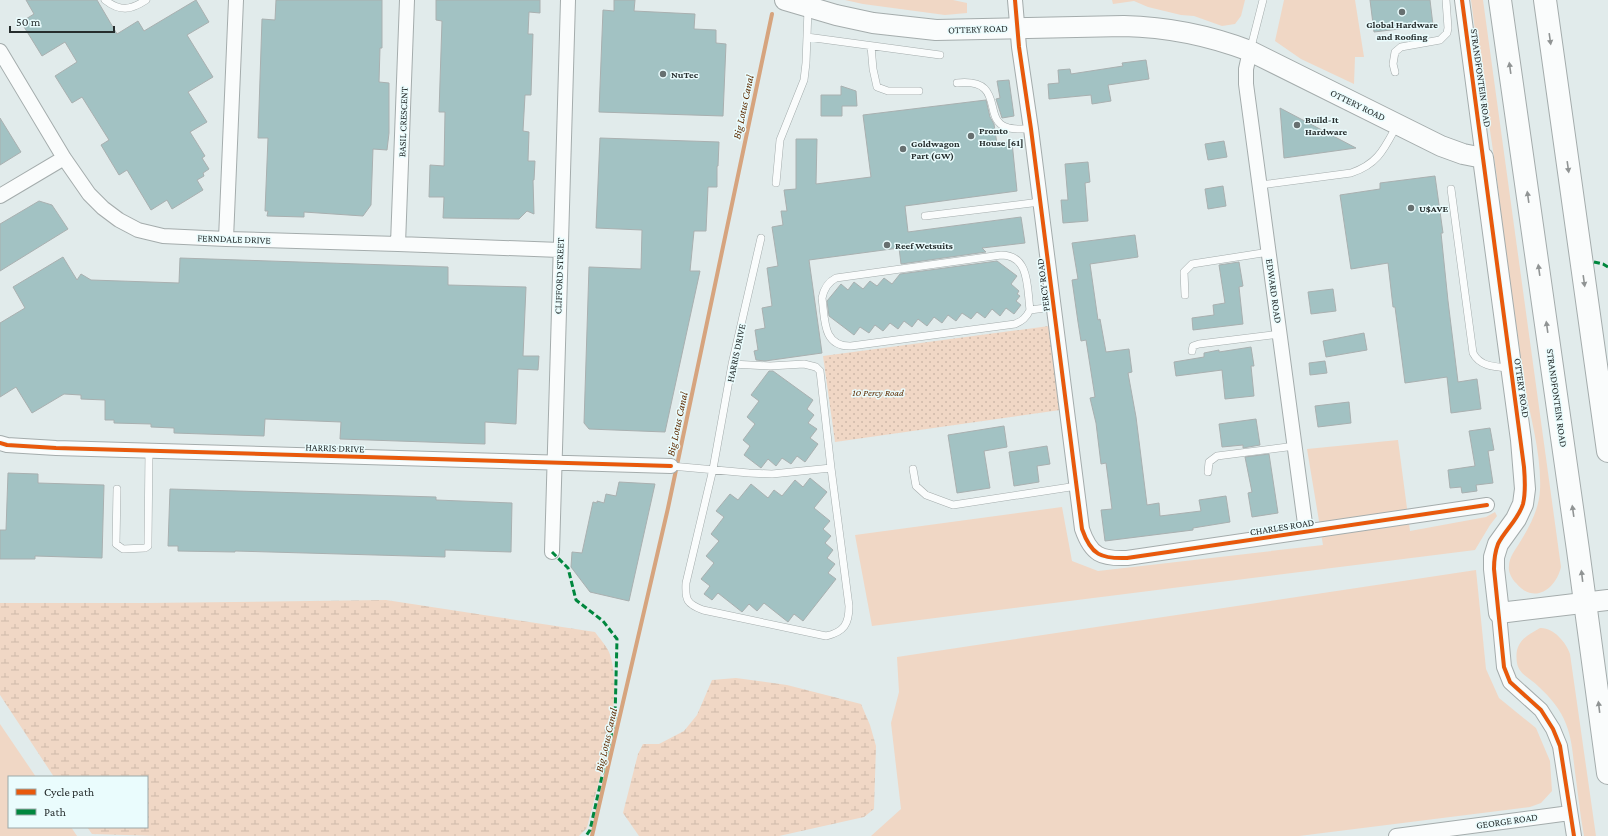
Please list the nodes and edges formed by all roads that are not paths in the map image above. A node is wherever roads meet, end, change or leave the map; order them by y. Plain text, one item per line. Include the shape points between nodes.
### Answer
1 (105, 0) edge
2 (146, 0) edge
3 (236, 0) edge
4 (407, 0) edge
5 (568, 0) edge
6 (1015, 0) edge
7 (1263, 0) edge
8 (1446, 0) edge
9 (1462, 0) edge
10 (1500, 0) edge
11 (1545, 0) edge
12 (787, 1) edge
13 (808, 7) junction
14 (1018, 28) junction
15 (807, 37) junction
16 (871, 46) junction
17 (0, 51) edge
18 (1250, 51) junction
19 (940, 55) dead end
20 (1395, 72) dead end
21 (957, 83) dead end
22 (919, 91) dead end
23 (1397, 124) junction
24 (1031, 129) junction
25 (64, 158) junction
26 (1483, 158) junction
27 (776, 183) dead end
28 (1260, 186) junction
29 (1451, 189) dead end
30 (0, 196) edge
31 (1040, 202) junction
32 (925, 216) dead end
33 (761, 238) dead end
34 (226, 239) junction
35 (398, 244) junction
36 (560, 250) junction
37 (1269, 252) junction
38 (1185, 295) dead end
39 (1053, 307) junction
40 (1030, 310) junction
41 (1280, 334) junction
42 (1192, 351) dead end
43 (732, 364) junction
44 (1511, 368) junction
45 (0, 443) edge
46 (1295, 446) junction
47 (149, 451) junction
48 (1608, 451) edge
49 (554, 463) junction
50 (671, 466) joint
51 (830, 468) junction
52 (713, 469) junction
53 (913, 469) dead end
54 (1208, 472) dead end
55 (1077, 486) junction
56 (117, 489) dead end
57 (1487, 505) dead end
58 (1306, 531) junction
59 (1086, 541) joint
60 (552, 552) dead end
61 (1608, 600) edge
62 (1585, 602) junction
63 (1499, 613) junction
64 (1608, 773) edge
65 (1570, 813) junction
66 (1396, 836) edge
67 (1574, 836) edge

1 - 2 lane via 115,7 129,8
3 - 34 street
4 - 35 street, BASIL CRESCENT
5 - 36 street, CLIFFORD STREET
6 - 14 street, PERCY ROAD
7 - 18 lane
8 - 20 lane via 1447,33 1440,40 1401,47 1395,52
9 - 26 street, STRANDFONTEIN ROAD
62 -> 10 main road, STRANDFONTEIN ROAD
11 -> 48 main road
12 - 13 street, OTTERY ROAD
13 - 14 street, OTTERY ROAD via 836,15 903,27 936,30
13 - 15 lane
14 - 18 street, OTTERY ROAD via 1147,26 1219,39
14 - 24 street, PERCY ROAD via 1018,47
15 - 16 lane
15 - 27 lane via 804,80 780,140
16 - 19 lane
16 - 22 lane via 877,87 888,91
17 - 25 street, FERNDALE DRIVE
18 - 23 street, OTTERY ROAD
18 - 28 street, EDWARD ROAD via 1246,84
21 - 24 lane via 978,84 985,89 999,123 1005,127
23 - 26 street, OTTERY ROAD via 1441,146
23 - 28 lane via 1382,154 1364,169
24 - 31 street, PERCY ROAD
25 - 30 street
25 - 34 street, FERNDALE DRIVE via 89,194 103,208 138,230 163,236
26 - 44 street, OTTERY ROAD
28 - 37 street, EDWARD ROAD
29 - 44 lane via 1473,353 1484,364
31 - 32 lane
31 - 39 street, PERCY ROAD
33 - 43 lane, HARRIS DRIVE
34 - 35 street, FERNDALE DRIVE
35 - 36 street, FERNDALE DRIVE
36 - 49 street, CLIFFORD STREET
37 - 38 lane via 1192,264 1184,272
37 - 41 street, EDWARD ROAD
39 - 40 lane
39 - 55 street, PERCY ROAD
40 - 40 lane via 1024,320 1015,324 846,346 836,343 829,337 822,298 828,283 841,276 1006,255 1015,258 1024,268
41 - 42 lane via 1199,344 1193,346
41 - 46 street, EDWARD ROAD
43 - 51 lane via 804,364 816,367 820,371
43 - 52 lane, HARRIS DRIVE
44 - 63 street, OTTERY ROAD via 1526,489 1516,519 1498,544 1494,557
45 - 47 street, HARRIS DRIVE via 28,447
46 - 54 lane via 1217,456 1209,462
46 - 58 street, EDWARD ROAD
47 - 49 street, HARRIS DRIVE
47 - 56 lane via 148,546 145,548 123,549 116,544
49 - 50 street, HARRIS DRIVE
49 - 60 street, CLIFFORD STREET
50 - 52 lane, HARRIS DRIVE
51 - 52 lane, HARRIS DRIVE via 772,474
51 - 52 lane, HARRIS DRIVE via 849,617 844,627 836,634 826,636 703,610 687,601 686,583
53 - 55 lane via 916,486 926,495 953,505
55 - 59 street, PERCY ROAD via 1082,529
57 - 58 street, CHARLES ROAD
58 - 59 street, CHARLES ROAD via 1110,559 1092,549
61 - 62 street
62 - 63 street
64 -> 62 main road, STRANDFONTEIN ROAD
63 - 65 street via 1504,667 1510,682 1541,710 1553,729 1560,746
65 - 66 street, GEORGE ROAD
65 - 67 street

